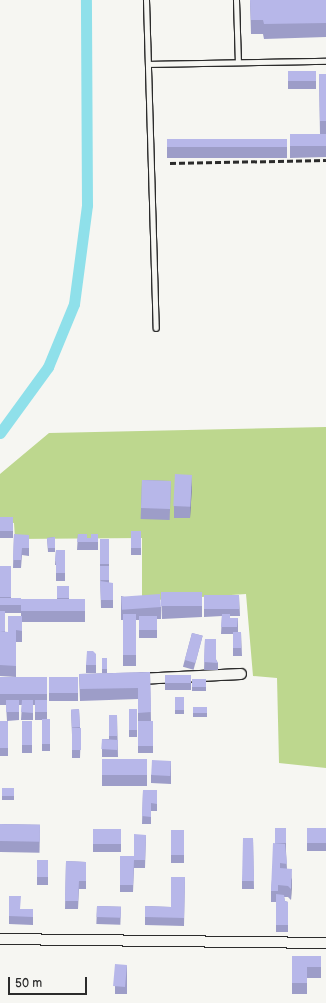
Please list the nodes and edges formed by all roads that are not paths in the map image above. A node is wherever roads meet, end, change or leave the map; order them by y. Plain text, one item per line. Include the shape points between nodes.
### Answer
1 (146, 0) edge
2 (236, 0) edge
3 (326, 61) edge
4 (238, 62) junction
5 (148, 64) junction
6 (156, 328) dead end
7 (241, 674) dead end
8 (128, 680) edge
9 (0, 939) edge
10 (326, 943) edge

1 - 5 lane
2 - 4 lane
3 - 4 lane
4 - 5 lane
5 - 6 lane
7 - 8 street
9 - 10 street

